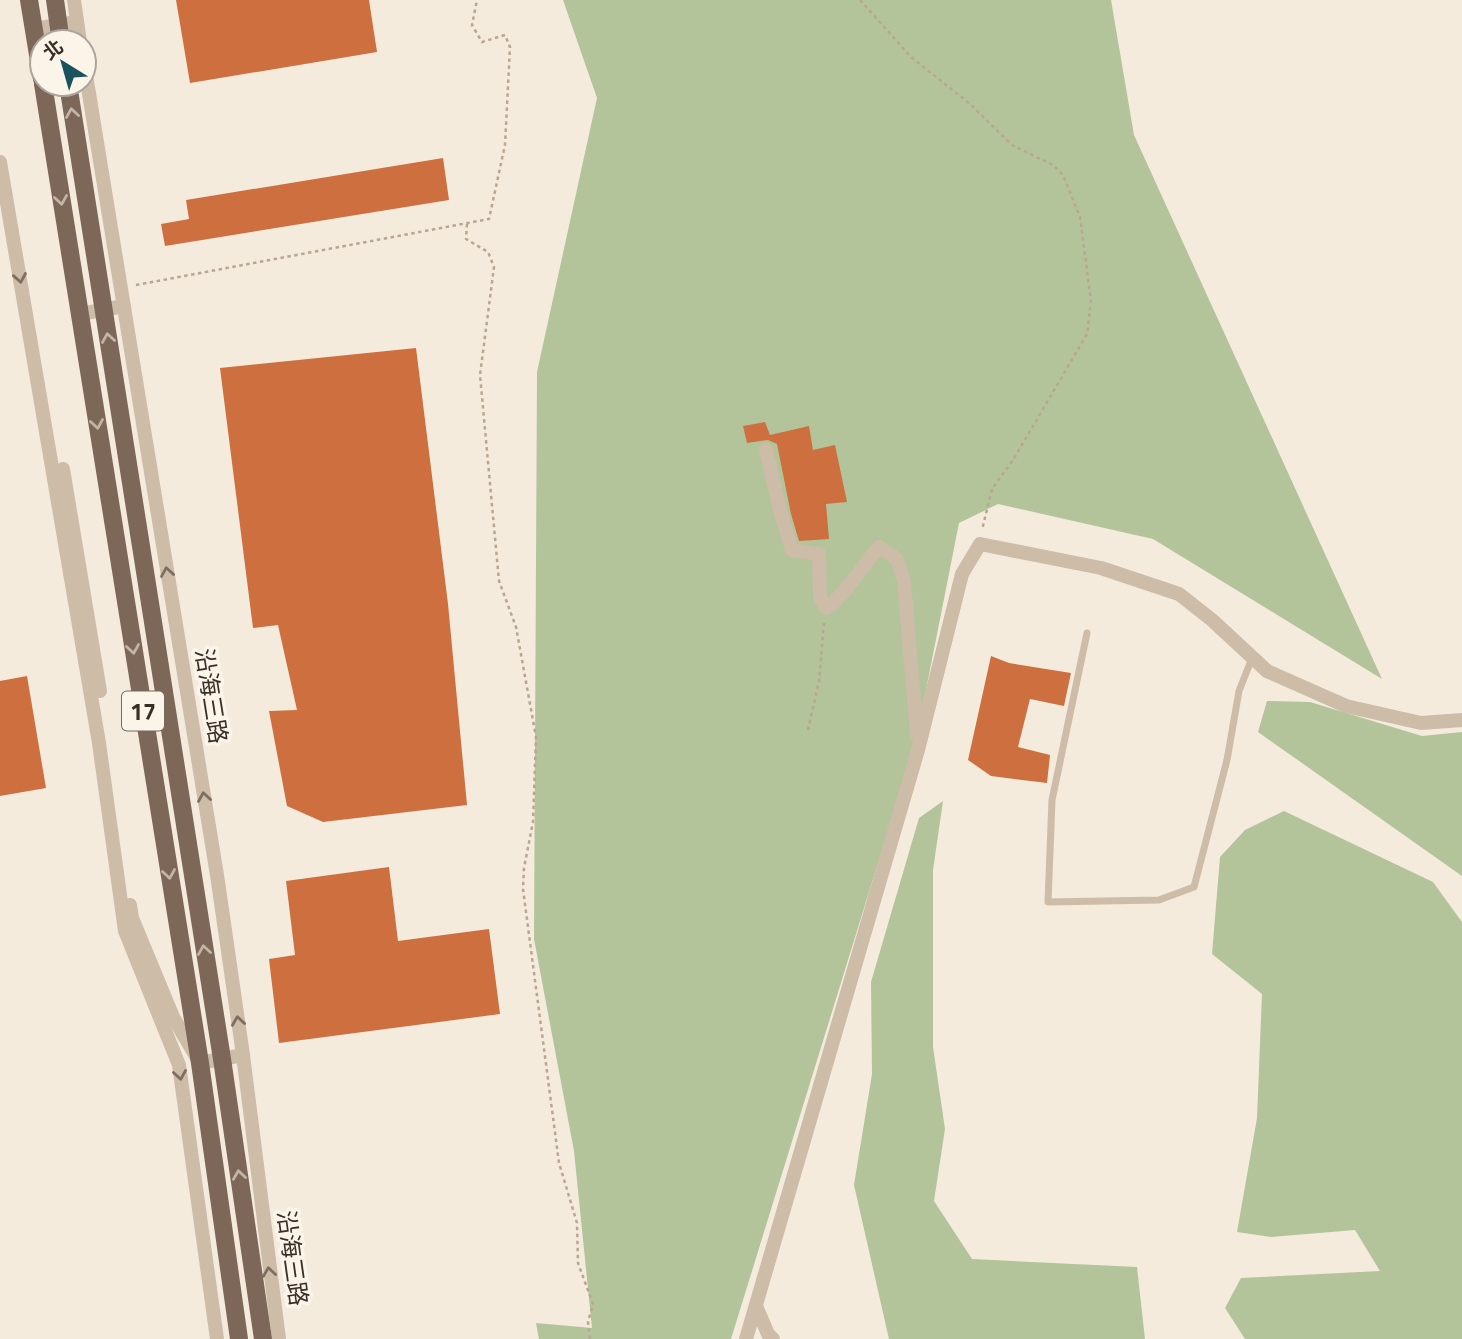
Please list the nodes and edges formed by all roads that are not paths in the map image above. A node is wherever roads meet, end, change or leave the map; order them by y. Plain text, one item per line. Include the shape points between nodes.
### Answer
1 (29, 0) edge
2 (55, 0) edge
3 (74, 0) edge
4 (77, 22) junction
5 (34, 28) edge
6 (59, 28) edge
7 (68, 28) edge
8 (78, 28) edge
9 (45, 98) edge
10 (70, 98) edge
11 (90, 98) edge
12 (100, 159) junction
13 (80, 160) junction
14 (0, 162) edge
15 (56, 165) junction
16 (124, 306) junction
17 (103, 310) junction
18 (80, 314) junction
19 (46, 430) junction
20 (766, 450) dead end
21 (1087, 634) dead end
22 (1252, 657) junction
23 (1462, 720) edge
24 (918, 750) junction
25 (243, 1055) junction
26 (222, 1059) junction
27 (200, 1063) junction
28 (756, 1306) junction
29 (217, 1339) edge
30 (239, 1339) edge
31 (263, 1339) edge
32 (279, 1339) edge
33 (746, 1339) edge
34 (774, 1339) edge

1 - 5 main road, 17
2 - 6 main road
3 - 4 street
4 - 7 street
4 - 8 street
9 - 15 main road, 17
13 -> 10 main road, 沿海三路 / 17
11 - 12 street, 沿海三路
12 - 13 street
12 - 16 street, 沿海三路
13 - 15 street
13 - 17 main road, 沿海三路 / 17
14 -> 19 street
15 -> 18 main road, 17
16 - 17 street
25 -> 16 street, 沿海三路
17 - 18 street
26 -> 17 main road, 沿海三路 / 17
18 -> 27 main road, 17
19 - 27 street via 59,449 132,918 173,1017
19 -> 29 street via 99,743 125,931 179,1065
20 - 24 street via 792,550 819,554 820,597 826,608 834,605 879,547 897,559 904,581
21 - 22 lane via 1052,800 1048,902 1158,900 1194,887 1227,760 1239,691
22 - 23 street via 1267,671 1346,706 1421,723
22 - 24 street via 1179,594 1101,568 980,544 962,574
24 - 28 street
25 - 26 street
32 -> 25 street, 沿海三路
26 - 27 street
31 -> 26 main road, 沿海三路 / 17
27 - 30 main road, 17
28 - 33 street
28 - 34 street

